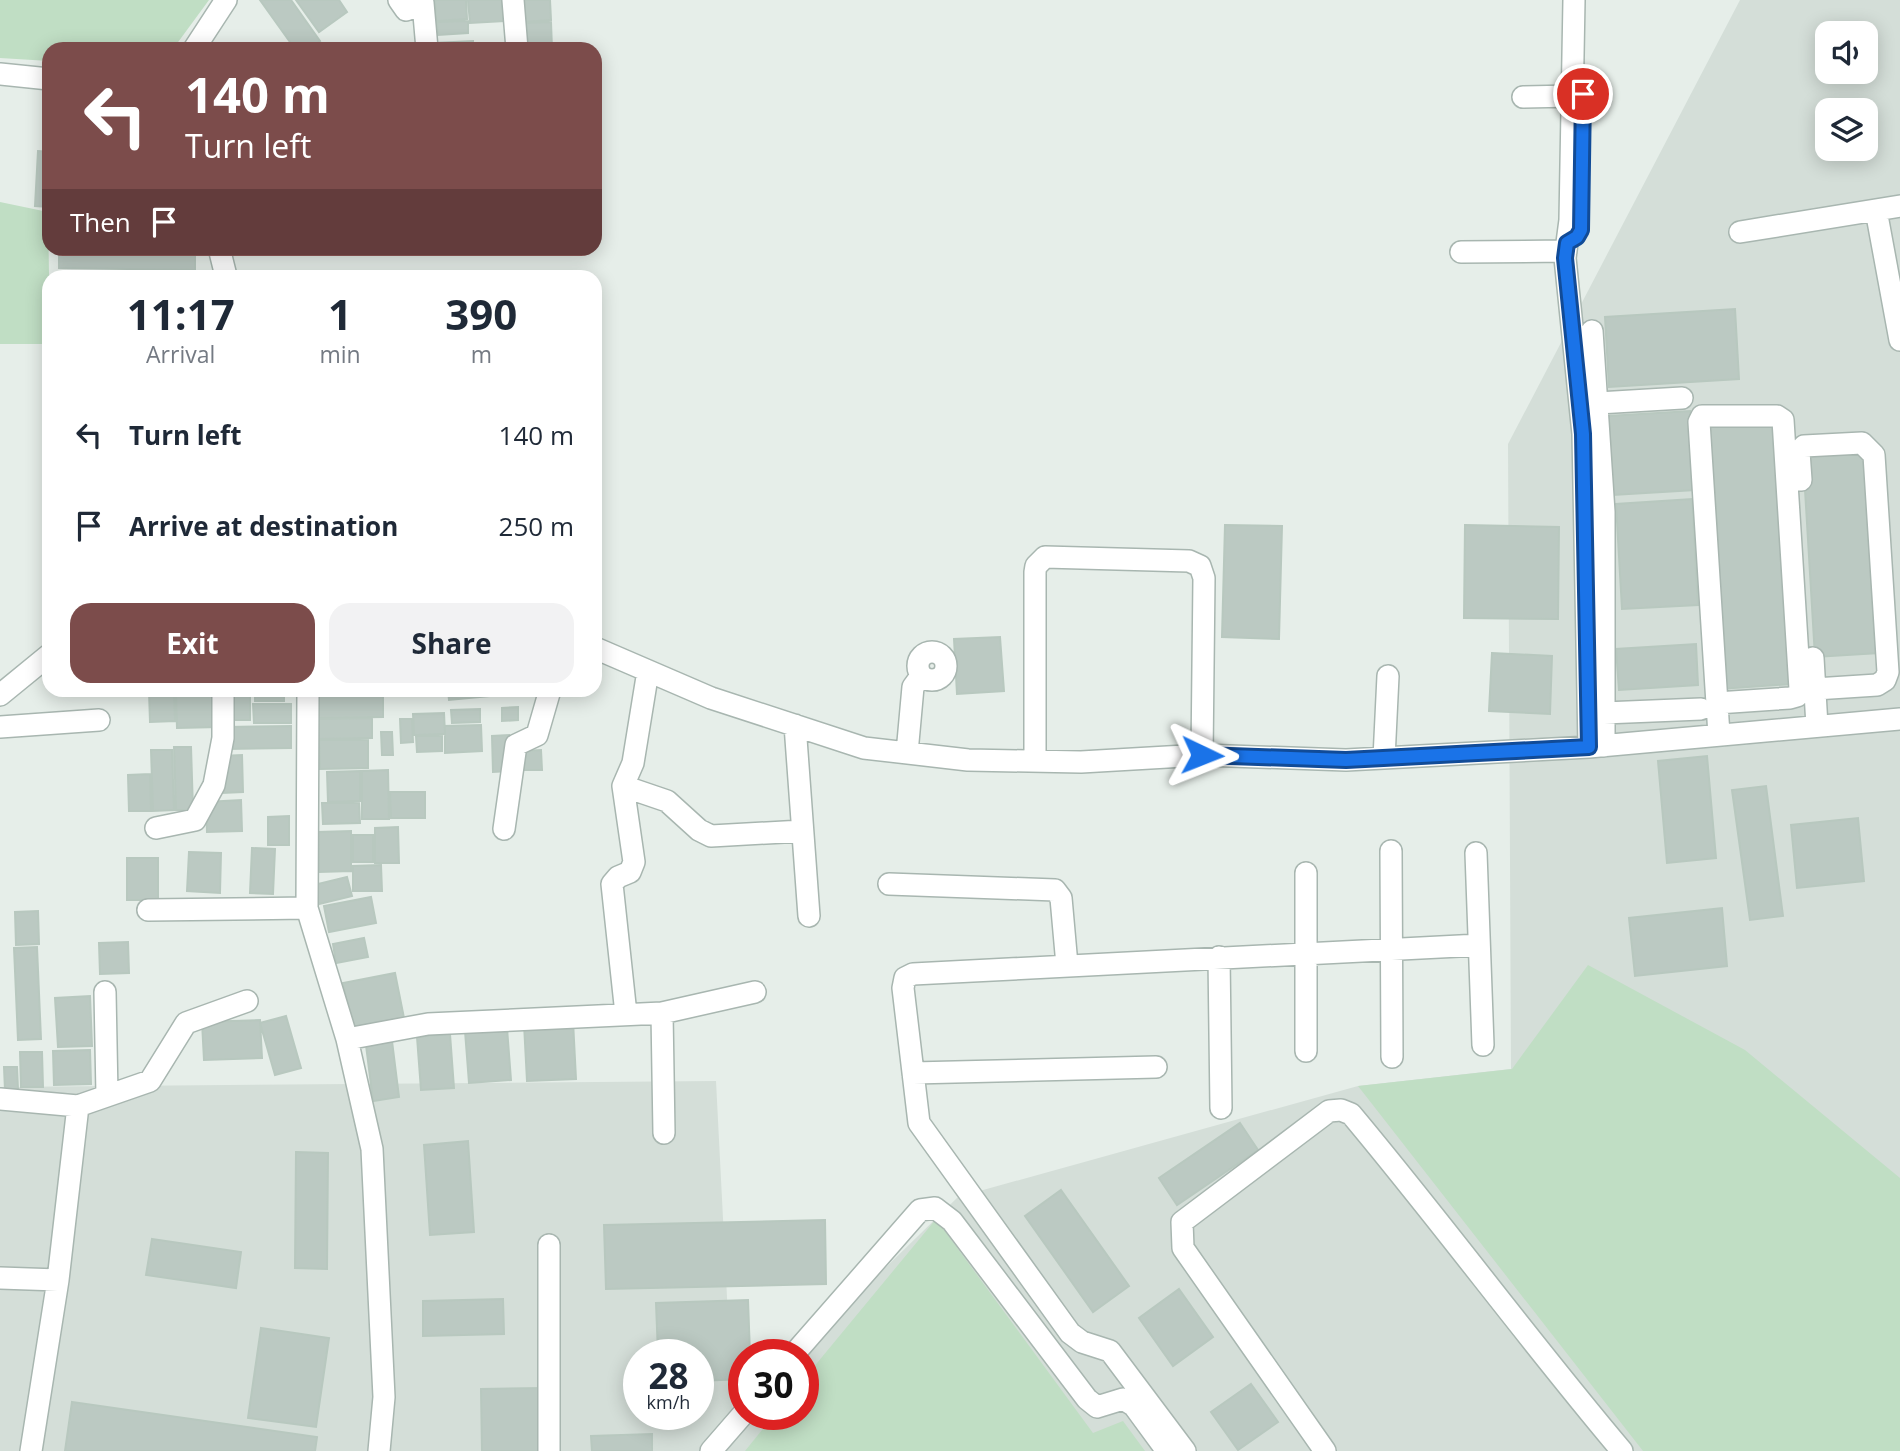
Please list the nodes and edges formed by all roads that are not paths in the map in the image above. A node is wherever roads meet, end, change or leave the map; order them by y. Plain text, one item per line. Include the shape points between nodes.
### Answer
1 (226, 0) edge
2 (399, 0) edge
3 (513, 0) edge
4 (1573, 0) edge
5 (1587, 0) edge
6 (199, 42) edge
7 (426, 42) edge
8 (516, 42) edge
9 (0, 74) edge
10 (42, 78) edge
11 (1572, 96) junction
12 (1523, 97) dead end
13 (1900, 206) edge
14 (1876, 210) junction
15 (1740, 232) dead end
16 (1567, 247) junction
17 (1461, 251) dead end
18 (1592, 331) dead end
19 (1900, 340) edge
20 (1682, 398) dead end
21 (1598, 403) junction
22 (602, 651) edge
23 (42, 661) edge
24 (648, 671) junction
25 (921, 676) dead end
26 (1388, 676) dead end
27 (1815, 689) junction
28 (0, 695) edge
29 (223, 697) edge
30 (308, 697) edge
31 (548, 697) edge
32 (1709, 706) junction
33 (1604, 713) junction
34 (1900, 719) edge
35 (99, 720) dead end
36 (795, 725) junction
37 (1817, 726) junction
38 (0, 727) edge
39 (1719, 735) junction
40 (1596, 747) junction
41 (907, 752) junction
42 (1202, 755) junction
43 (1384, 758) junction
44 (1035, 761) junction
45 (623, 786) junction
46 (156, 828) dead end
47 (504, 829) dead end
48 (802, 831) junction
49 (1391, 851) dead end
50 (1476, 853) dead end
51 (1306, 873) dead end
52 (888, 884) dead end
53 (307, 908) junction
54 (148, 910) dead end
55 (809, 916) dead end
56 (1479, 945) junction
57 (1392, 949) junction
58 (1306, 953) junction
59 (1219, 957) junction
60 (1067, 965) junction
61 (105, 992) dead end
62 (755, 992) dead end
63 (247, 1001) dead end
64 (662, 1013) junction
65 (626, 1014) junction
66 (347, 1039) junction
67 (1483, 1045) dead end
68 (1306, 1051) dead end
69 (1392, 1057) dead end
70 (1156, 1067) dead end
71 (913, 1073) junction
72 (107, 1094) junction
73 (0, 1100) edge
74 (78, 1106) junction
75 (1221, 1108) dead end
76 (664, 1133) dead end
77 (549, 1245) dead end
78 (0, 1278) edge
79 (58, 1280) junction
80 (807, 1339) edge
81 (729, 1430) edge
82 (31, 1451) edge
83 (379, 1451) edge
84 (550, 1451) edge
85 (711, 1451) edge
86 (1167, 1451) edge
87 (1185, 1451) edge
88 (1325, 1451) edge
89 (1622, 1451) edge

1 - 6 street
2 - 7 street via 407,10 423,3
3 - 8 street
4 - 11 street
5 - 16 street via 1583,13 1581,230
9 - 10 street
11 - 12 street
11 - 16 street
13 - 14 street
14 - 15 street
14 - 19 street
16 - 17 street
16 - 40 street via 1583,434
18 - 21 street
20 - 21 street
21 - 33 street via 1604,512
22 - 24 street
23 - 28 street
24 - 36 street via 711,698
24 - 45 street via 633,763
25 - 41 street via 913,687
26 - 43 street
27 - 27 street via 1799,452 1812,444 1862,443 1874,455 1888,672 1877,685
27 - 37 street
29 - 46 street via 223,738 215,785 195,820
30 - 53 street
31 - 47 street via 537,735 516,745
32 - 32 street via 1699,422 1702,416 1777,416 1783,420 1800,689 1790,698
32 - 33 street
32 - 39 street
33 - 40 street
34 - 37 street
35 - 38 street
36 - 41 street via 864,748
36 - 48 street
37 - 39 street
39 - 40 street
40 - 43 street
41 - 44 street via 968,760
42 - 43 street
42 - 44 street
42 - 44 street via 1204,578 1200,566 1189,561 1045,557 1035,572
45 - 48 street via 667,801 711,836
45 - 65 street via 634,862 630,872 612,884
48 - 55 street
49 - 57 street
50 - 56 street
51 - 58 street
52 - 60 street via 1055,890 1061,898
53 - 54 street
53 - 66 street
56 - 57 street
56 - 67 street
57 - 58 street
57 - 69 street
58 - 59 street
58 - 68 street
59 - 60 street
59 - 75 street
60 - 71 street via 905,978
61 - 72 street
62 - 64 street
63 - 72 street via 186,1023 150,1081
64 - 65 street
64 - 76 street
65 - 66 street via 428,1024
66 - 83 street via 372,1149 384,1397
70 - 71 street
71 - 87 street via 919,1123 1038,1289 1070,1333 1110,1351
72 - 74 street
73 - 74 street
74 - 79 street
77 - 84 street
78 - 79 street
79 - 82 street
80 - 86 street via 920,1210 935,1208 952,1221 1087,1399 1097,1407 1123,1399 1134,1406
81 - 85 street
88 - 89 street via 1183,1248 1182,1222 1329,1111 1341,1110 1351,1114 1433,1211

